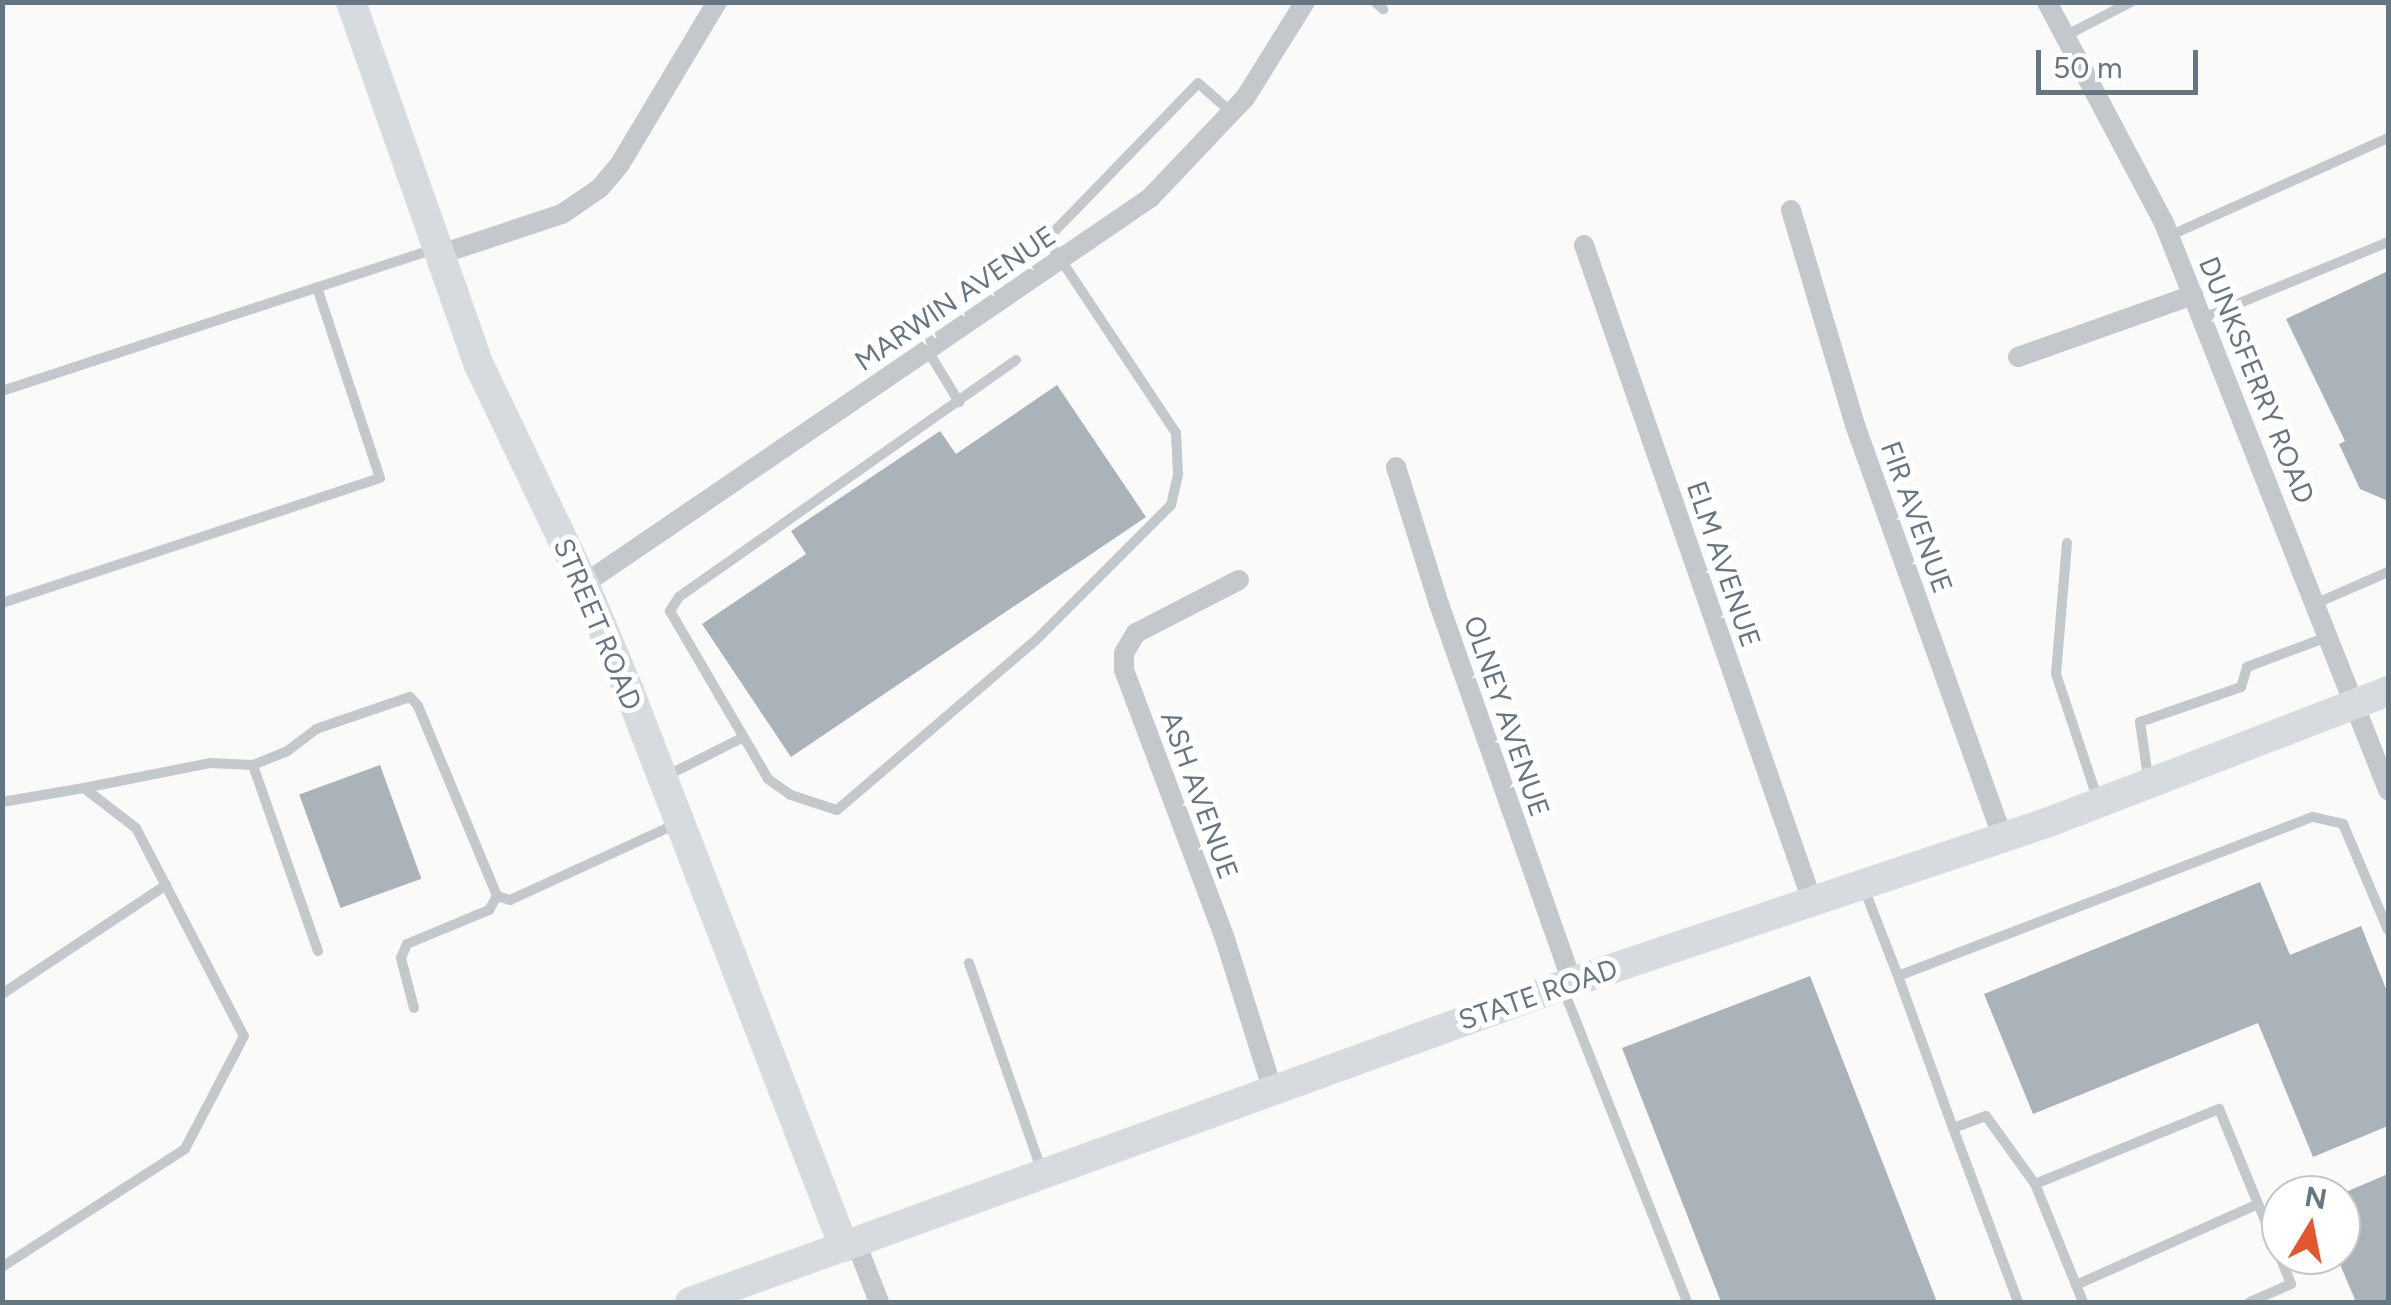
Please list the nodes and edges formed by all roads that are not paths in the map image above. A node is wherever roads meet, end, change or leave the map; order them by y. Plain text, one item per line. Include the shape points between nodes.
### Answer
1 (351, 2) edge
2 (717, 2) edge
3 (1305, 2) edge
4 (2047, 2) edge
5 (2131, 2) edge
6 (2064, 36) junction
7 (1232, 113) junction
8 (2388, 138) edge
9 (1791, 210) dead end
10 (2170, 236) junction
11 (2388, 242) edge
12 (1584, 245) dead end
13 (436, 252) junction
14 (1063, 257) junction
15 (317, 288) junction
16 (2193, 295) junction
17 (2202, 318) junction
18 (928, 351) junction
19 (2018, 357) dead end
20 (1016, 360) dead end
21 (2, 391) edge
22 (959, 402) junction
23 (1396, 467) dead end
24 (2067, 543) dead end
25 (2388, 572) edge
26 (1239, 580) dead end
27 (584, 584) junction
28 (2, 602) edge
29 (2317, 603) junction
30 (2330, 636) junction
31 (2388, 691) edge
32 (2356, 704) junction
33 (744, 738) junction
34 (253, 765) junction
35 (662, 778) junction
36 (2149, 783) junction
37 (84, 788) junction
38 (2388, 790) edge
39 (2, 802) edge
40 (2099, 803) junction
41 (679, 822) junction
42 (2004, 838) junction
43 (1863, 884) junction
44 (166, 886) junction
45 (497, 896) junction
46 (1812, 901) junction
47 (2388, 930) edge
48 (318, 952) dead end
49 (969, 964) dead end
50 (1898, 976) junction
51 (1567, 984) junction
52 (2, 994) edge
53 (414, 1008) dead end
54 (1272, 1088) junction
55 (1953, 1128) junction
56 (1042, 1173) junction
57 (2035, 1184) junction
58 (2258, 1204) junction
59 (850, 1245) junction
60 (2, 1267) edge
61 (2076, 1285) junction
62 (690, 1302) edge
63 (880, 1302) edge
64 (1687, 1302) edge
65 (2018, 1302) edge
66 (2083, 1302) edge
67 (2250, 1302) edge

1 - 13 main road, STREET ROAD
2 - 13 street via 600,188 562,214
3 - 7 street, MARWIN AVENUE
4 - 6 street, DUNKSFERRY ROAD
5 - 6 lane
6 - 10 street, DUNKSFERRY ROAD
7 - 14 street, MARWIN AVENUE via 1150,198
7 - 14 lane via 1198,83 1047,239
8 - 10 lane
9 - 42 street, FIR AVENUE via 1855,425
10 - 16 street, DUNKSFERRY ROAD
11 - 17 lane
12 - 46 street, ELM AVENUE
13 - 15 lane
13 - 27 main road, STREET ROAD via 494,402
14 - 18 street, MARWIN AVENUE
14 - 33 lane via 1176,432 1172,504 1034,641 837,810 791,795 768,779
15 - 21 lane
15 - 28 lane via 380,478
16 - 17 street, DUNKSFERRY ROAD
16 - 19 street
17 - 29 street, DUNKSFERRY ROAD
18 - 22 lane
18 - 27 street, MARWIN AVENUE
20 - 22 lane
22 - 33 lane via 679,597 670,611
23 - 51 street, OLNEY AVENUE
24 - 40 lane via 2056,674
25 - 29 lane
26 - 54 street, ASH AVENUE via 1136,633 1124,653 1124,670
27 - 35 main road, STREET ROAD
29 - 30 street, DUNKSFERRY ROAD
30 - 32 street, DUNKSFERRY ROAD
30 - 36 lane via 2247,667 2241,687 2140,722
31 - 32 main road, STATE ROAD
32 - 36 main road, STATE ROAD
32 - 38 street, DUNKSFERRY ROAD
33 - 35 lane
34 - 37 lane via 210,763
34 - 45 lane via 316,730 410,698
34 - 48 lane
35 - 41 main road, STREET ROAD
36 - 40 main road, STATE ROAD
37 - 39 lane
37 - 44 lane via 136,828
40 - 42 main road, STATE ROAD
41 - 45 lane via 521,897
41 - 59 main road, STREET ROAD
42 - 43 main road, STATE ROAD
43 - 46 main road, STATE ROAD
43 - 50 lane
44 - 52 lane
44 - 60 lane via 244,1036 185,1149
45 - 53 lane via 489,910 407,944 401,958
46 - 51 main road, STATE ROAD
47 - 50 lane via 2343,824 2313,817
49 - 56 lane
50 - 55 lane
51 - 54 main road, STATE ROAD
51 - 64 lane
54 - 56 main road, STATE ROAD
55 - 57 lane via 1986,1116
55 - 65 lane
56 - 59 main road, STATE ROAD
57 - 58 lane via 2219,1109
57 - 61 lane
58 - 61 lane
58 - 67 lane via 2291,1284
59 - 62 main road, STATE ROAD
59 - 63 street, STREET ROAD
61 - 66 lane

